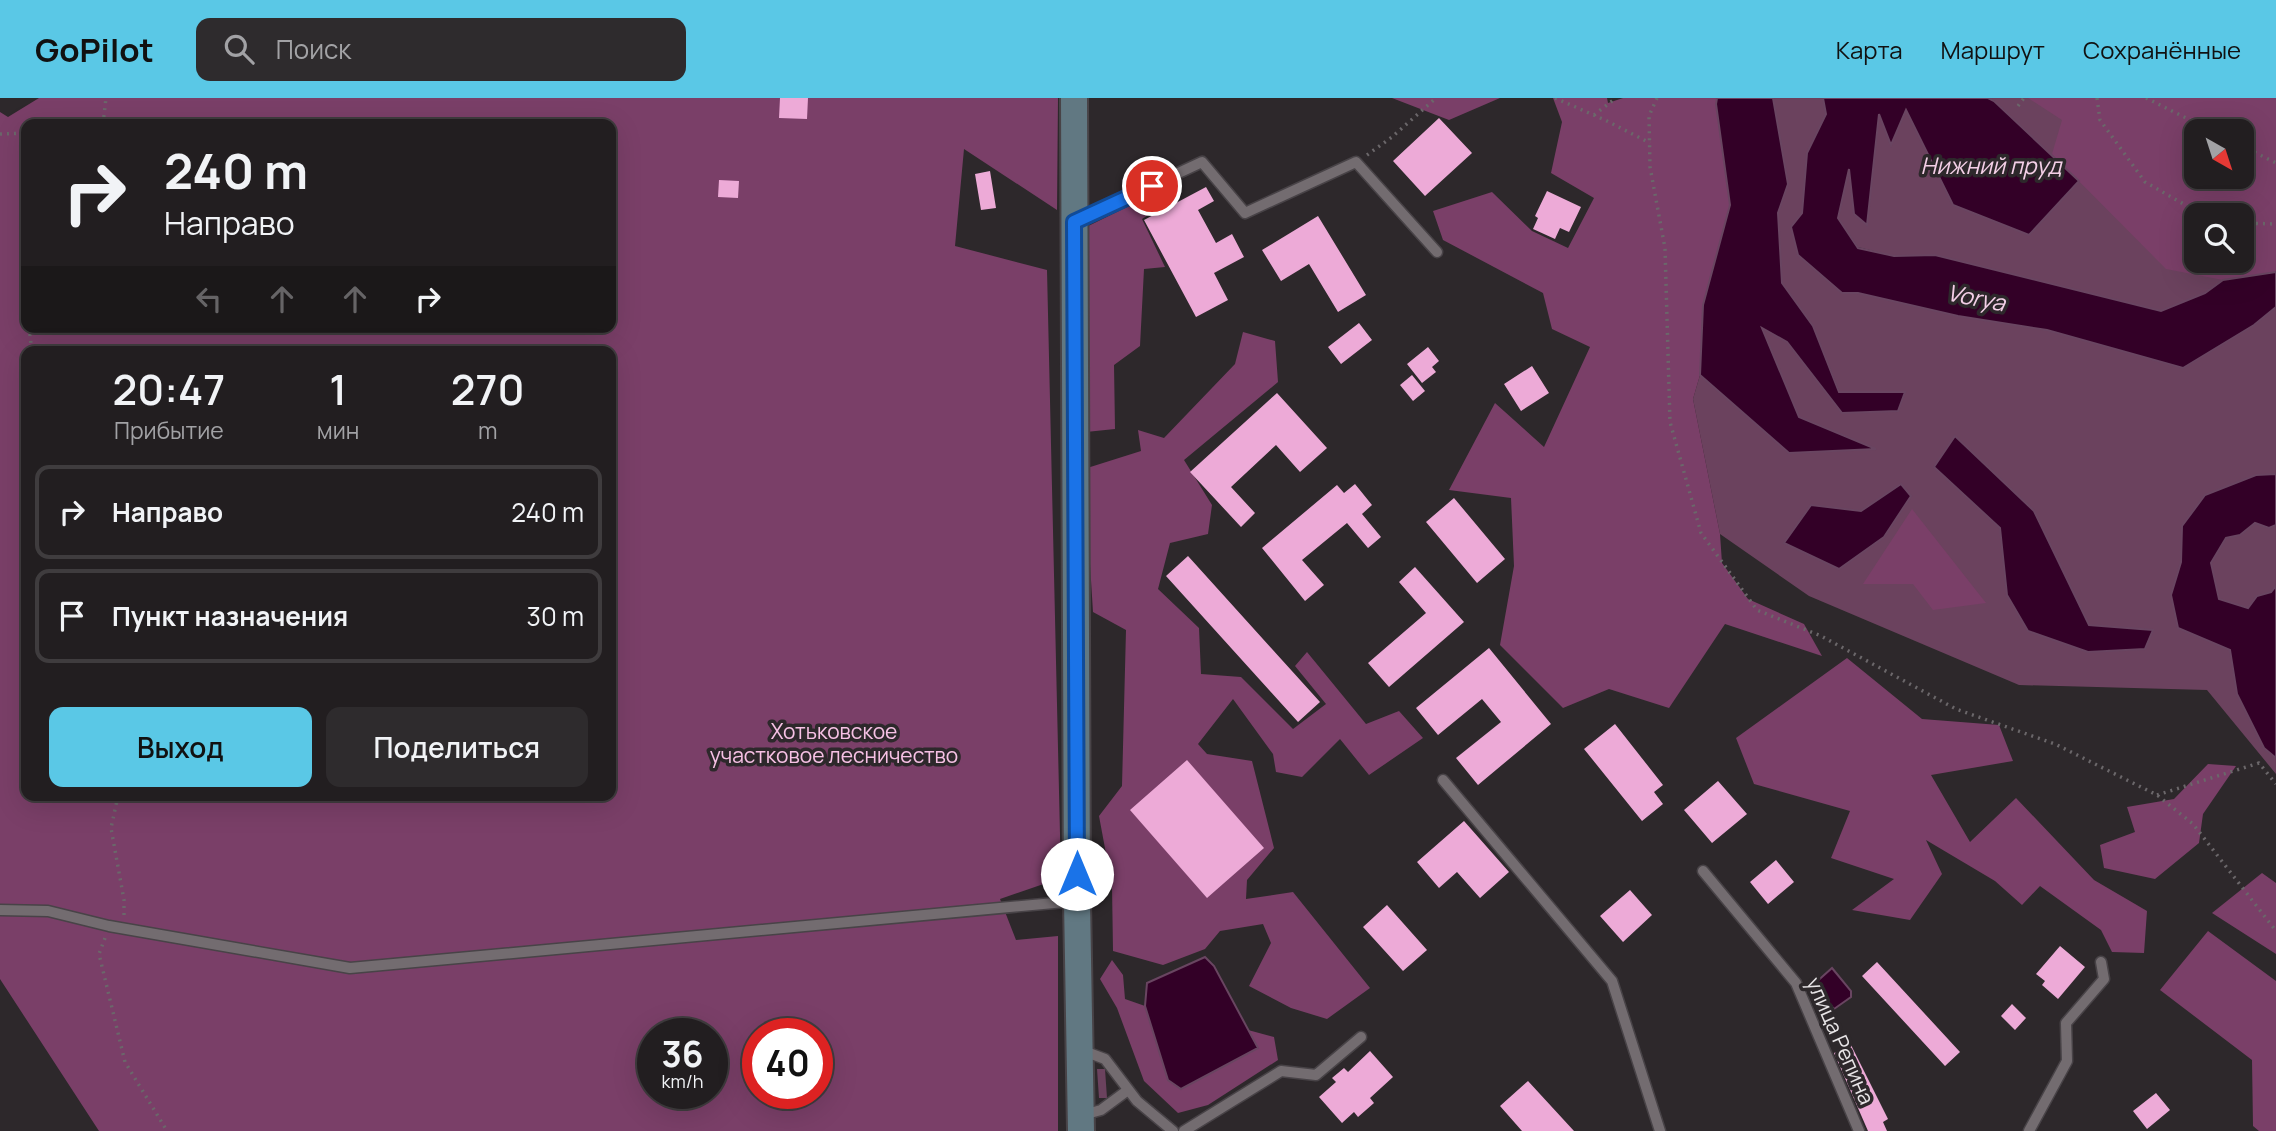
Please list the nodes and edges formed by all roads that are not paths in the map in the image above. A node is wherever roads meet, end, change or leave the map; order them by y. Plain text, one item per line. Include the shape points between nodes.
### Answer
1 (1074, 98) edge
2 (1074, 222) junction
3 (1437, 251) dead end
4 (1443, 780) dead end
5 (1703, 871) dead end
6 (1077, 901) junction
7 (0, 910) edge
8 (2101, 962) dead end
9 (1361, 1037) dead end
10 (1081, 1050) junction
11 (1128, 1090) junction
12 (1081, 1123) edge
13 (1173, 1131) edge
14 (1184, 1131) edge
15 (1660, 1131) edge
16 (1859, 1131) edge
17 (2029, 1131) edge

1 - 2 street
2 - 3 lane via 1202,162 1245,213 1356,162
2 - 6 street
4 - 15 lane via 1612,981
5 - 16 lane, улица Репина via 1796,983
6 - 7 lane via 350,968 124,929 48,911
6 - 10 street
8 - 17 lane via 2104,979 2066,1023 2067,1060
9 - 14 lane via 1316,1075 1281,1071
10 - 11 lane via 1105,1059
10 - 12 street
11 - 12 lane
11 - 13 lane

